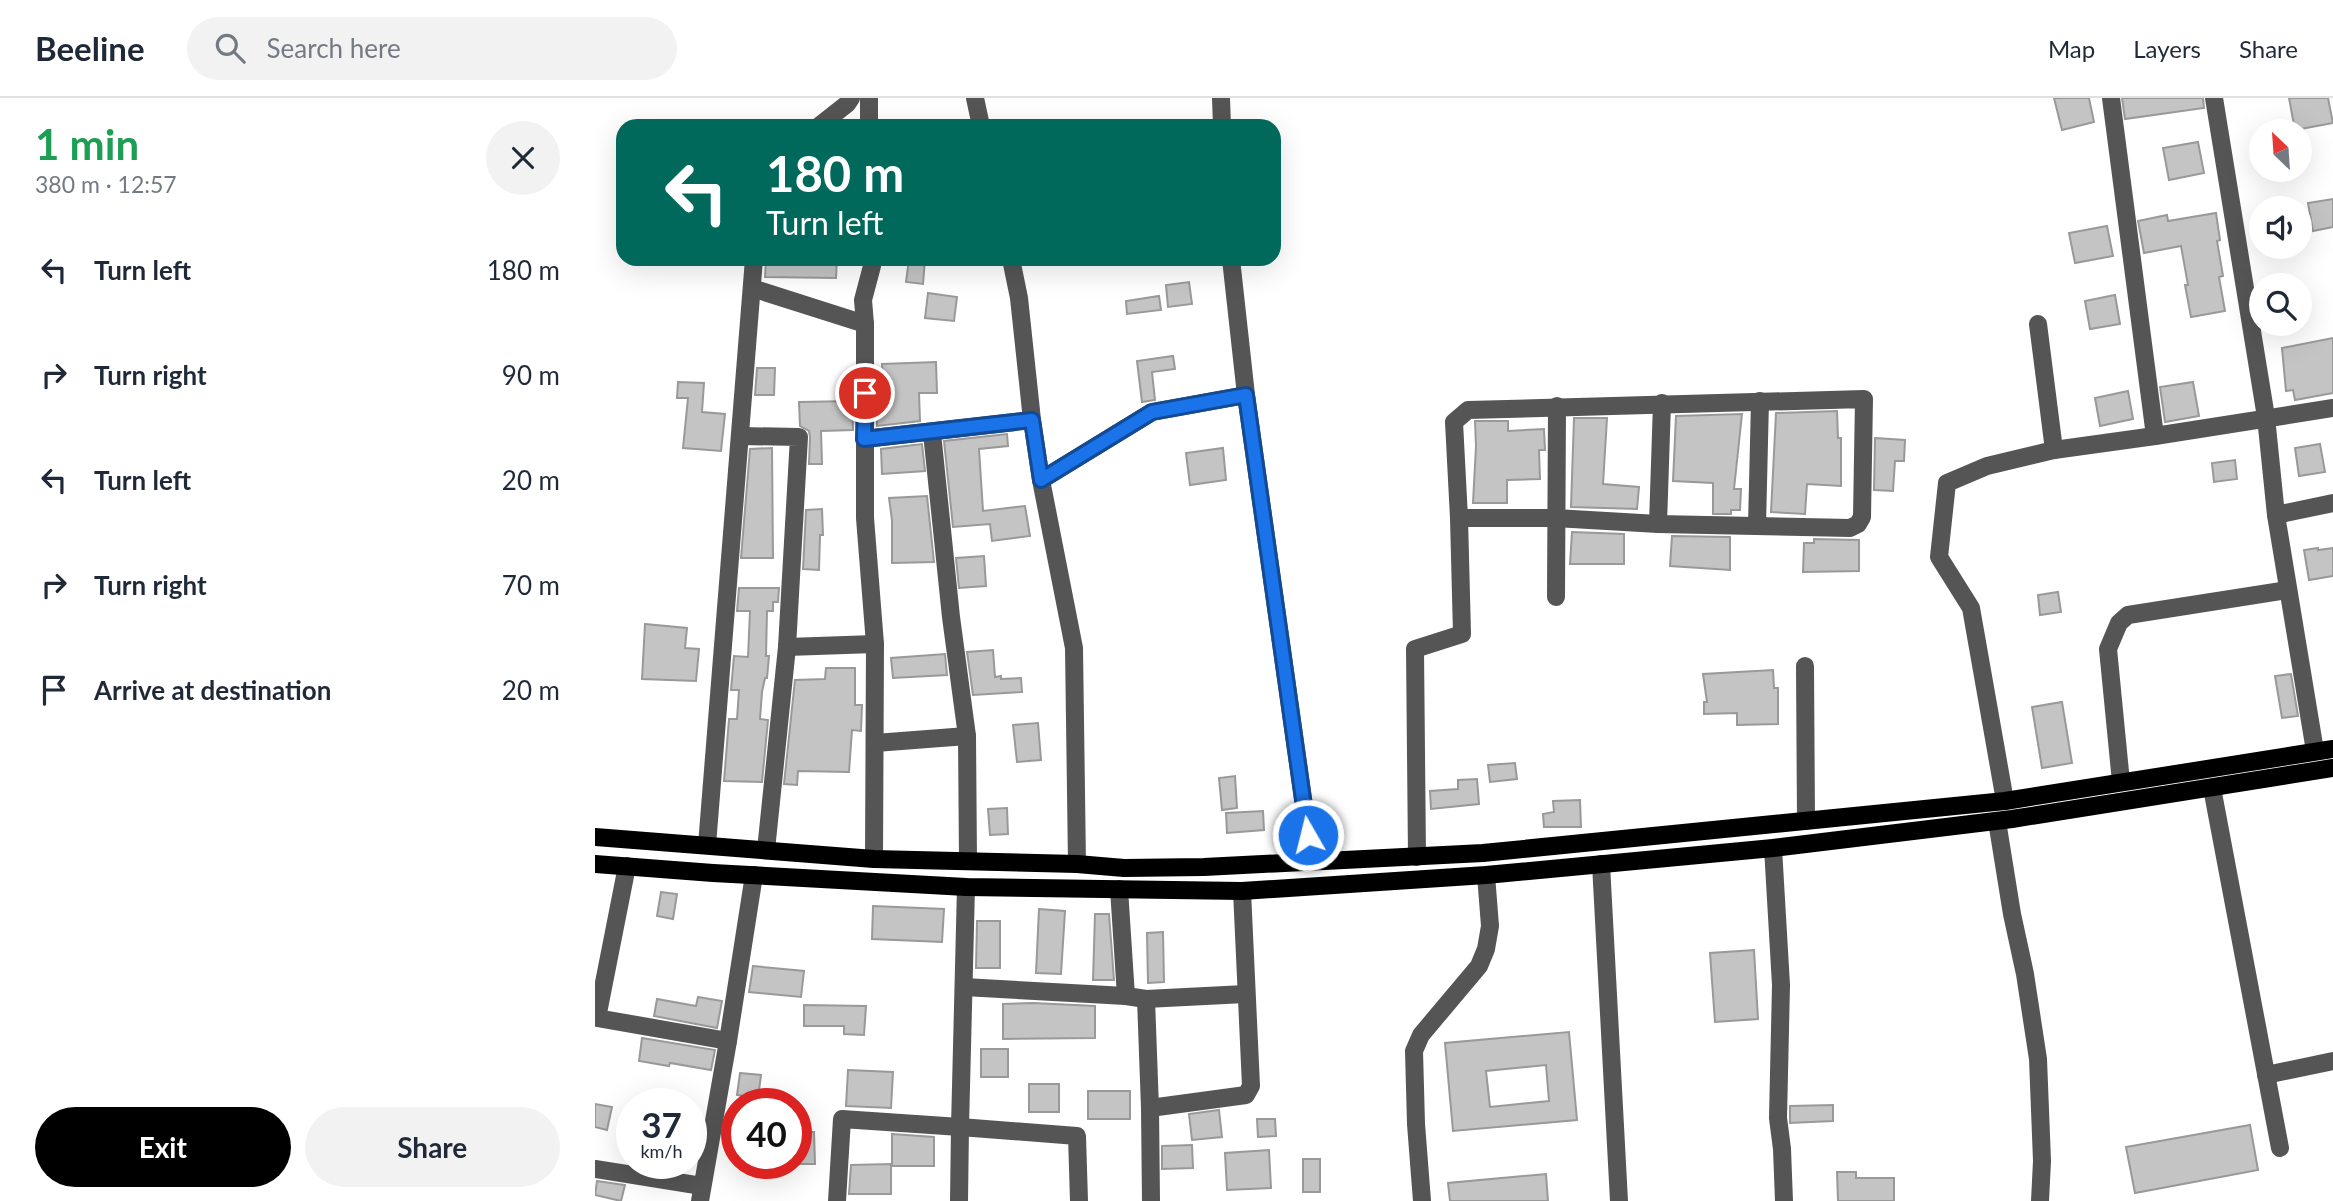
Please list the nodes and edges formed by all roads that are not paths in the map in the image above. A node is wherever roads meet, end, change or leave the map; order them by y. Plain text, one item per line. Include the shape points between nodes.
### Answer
1 (851, 98) edge
2 (869, 98) edge
3 (975, 98) edge
4 (1221, 98) edge
5 (2111, 98) edge
6 (2214, 98) edge
7 (828, 119) edge
8 (869, 119) edge
9 (980, 119) edge
10 (1221, 119) edge
11 (754, 266) edge
12 (870, 266) edge
13 (1012, 266) edge
14 (1232, 266) edge
15 (752, 288) junction
16 (865, 324) junction
17 (2038, 324) dead end
18 (1246, 395) junction
19 (1760, 401) junction
20 (1662, 403) junction
21 (1557, 406) junction
22 (2333, 408) edge
23 (2266, 417) junction
24 (1032, 420) junction
25 (932, 433) junction
26 (741, 436) junction
27 (2155, 436) junction
28 (864, 439) junction
29 (2054, 450) junction
30 (1041, 480) junction
31 (2333, 503) edge
32 (2276, 515) junction
33 (1459, 518) junction
34 (1555, 518) junction
35 (1658, 524) junction
36 (1757, 526) junction
37 (2288, 590) junction
38 (1556, 597) dead end
39 (875, 644) junction
40 (787, 647) junction
41 (1805, 666) dead end
42 (967, 736) junction
43 (874, 743) junction
44 (2324, 750) edge
45 (2333, 768) edge
46 (2122, 782) junction
47 (2212, 788) junction
48 (2005, 801) junction
49 (1807, 821) junction
50 (1997, 821) junction
51 (595, 837) edge
52 (707, 845) junction
53 (1773, 848) junction
54 (765, 850) junction
55 (1417, 857) junction
56 (874, 859) junction
57 (968, 861) junction
58 (1312, 862) junction
59 (595, 863) edge
60 (1077, 864) junction
61 (1601, 864) junction
62 (627, 866) junction
63 (754, 875) junction
64 (1486, 875) junction
65 (966, 887) junction
66 (1119, 889) junction
67 (1242, 891) junction
68 (964, 988) junction
69 (1245, 994) junction
70 (1126, 996) junction
71 (1146, 999) junction
72 (596, 1022) edge
73 (728, 1041) junction
74 (2333, 1061) edge
75 (2266, 1075) junction
76 (1150, 1108) junction
77 (960, 1127) junction
78 (2280, 1147) dead end
79 (595, 1170) edge
80 (701, 1194) edge
81 (838, 1201) edge
82 (959, 1201) edge
83 (1079, 1201) edge
84 (1151, 1201) edge
85 (1422, 1201) edge
86 (1619, 1201) edge
87 (1784, 1201) edge
88 (2040, 1201) edge

1 - 7 street
2 - 8 street
3 - 9 street
4 - 10 street
5 - 27 street
6 - 23 street
11 - 15 street
12 - 16 street via 863,300
13 - 24 street
14 - 18 street
15 - 16 street
15 - 26 street
16 - 28 street
17 - 29 street
18 - 30 street via 1152,412
18 - 58 street
19 - 20 street
19 - 36 street
19 - 36 street via 1864,399 1862,517 1850,528
20 - 21 street
20 - 35 street
21 - 33 street via 1468,410 1454,422
21 - 34 street
22 - 23 street
23 - 27 street
23 - 32 street
24 - 25 street
24 - 30 street
25 - 28 street
25 - 42 street
26 - 40 street via 799,437
26 - 52 street
27 - 29 street
28 - 39 street
29 - 48 street via 1987,466 1947,484 1939,557 1971,608
30 - 60 street via 1074,648
31 - 32 street
32 - 37 street
33 - 34 street
33 - 55 street via 1462,634 1415,649
34 - 35 street
34 - 38 street
35 - 36 street
37 - 44 street
37 - 46 street via 2128,615 2119,623 2108,649
39 - 40 street
39 - 43 street
40 - 54 street
41 - 49 street
42 - 43 street
42 - 57 street
43 - 56 street
44 - 46 main road
45 - 47 main road
46 - 48 main road
47 - 50 main road
47 - 75 street
48 - 49 main road
49 - 55 main road
50 - 53 main road
50 - 88 street via 2038,1059
51 - 52 main road
52 - 54 main road
53 - 61 main road
53 - 87 street via 1781,985 1778,1118
54 - 56 main road
55 - 58 main road
56 - 57 main road
57 - 60 main road
58 - 60 main road via 1123,868
59 - 62 main road
61 - 64 main road
61 - 86 street
62 - 63 main road
62 - 72 street
63 - 65 main road
63 - 73 street
64 - 67 main road
64 - 85 street via 1490,926 1486,949 1479,966 1421,1035 1414,1051
65 - 66 main road
65 - 68 street
66 - 67 main road
66 - 70 street
67 - 69 street
68 - 70 street
68 - 77 street
69 - 71 street
69 - 76 street via 1251,1086 1246,1095
70 - 71 street
71 - 76 street
72 - 73 street
73 - 80 street
74 - 75 street
75 - 78 street
76 - 84 street
77 - 81 street via 842,1119
77 - 82 street
77 - 83 street via 1077,1136
79 - 80 street

